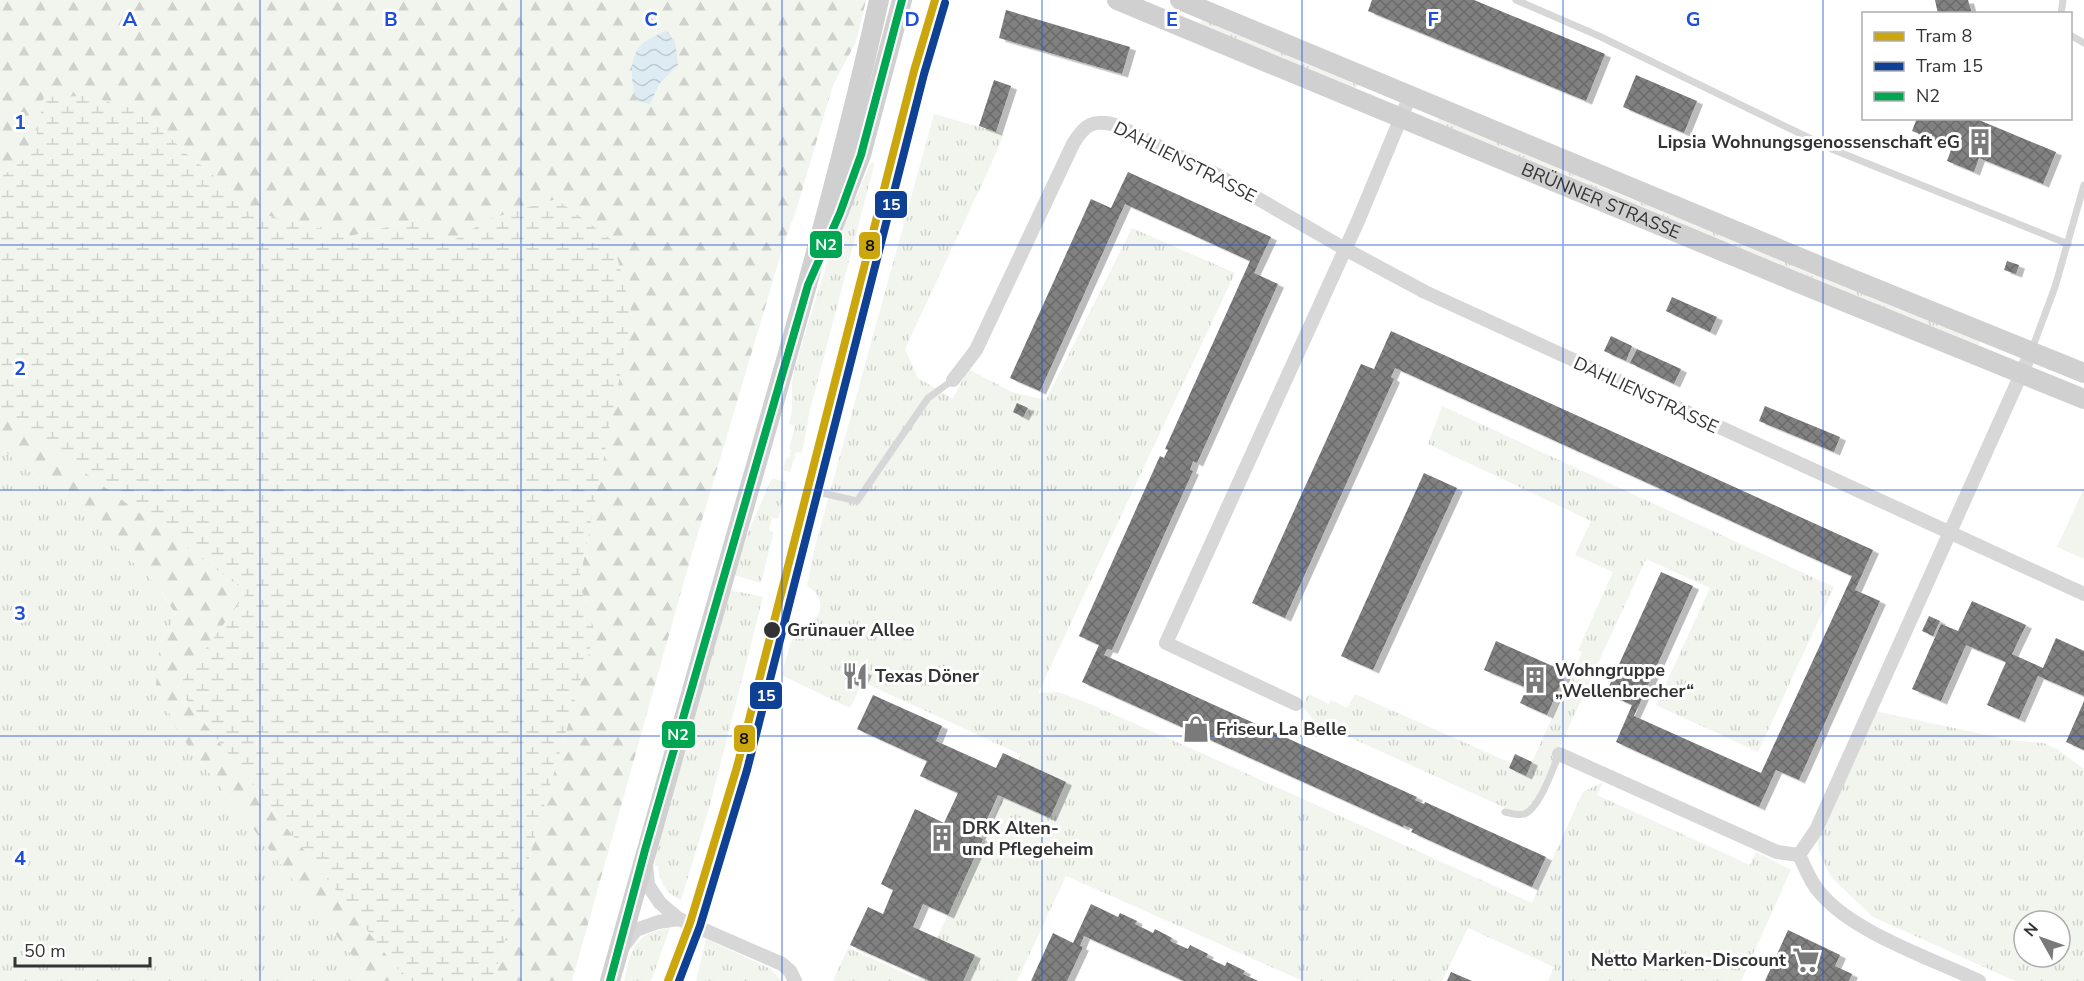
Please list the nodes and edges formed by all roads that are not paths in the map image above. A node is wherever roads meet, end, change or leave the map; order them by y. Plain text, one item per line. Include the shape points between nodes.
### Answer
1 (879, 0) edge
2 (902, 0) edge
3 (1118, 0) edge
4 (1180, 0) edge
5 (1516, 0) edge
6 (1410, 96) junction
7 (1401, 118) junction
8 (2084, 185) edge
9 (2080, 210) edge
10 (2068, 244) junction
11 (1345, 249) junction
12 (808, 285) junction
13 (2031, 352) junction
14 (2084, 373) edge
15 (2023, 374) junction
16 (953, 380) joint
17 (2084, 399) edge
18 (822, 493) dead end
19 (1950, 533) junction
20 (2084, 594) edge
21 (1296, 704) dead end
22 (1559, 754) joint
23 (1505, 812) dead end
24 (645, 850) junction
25 (1799, 855) junction
26 (679, 919) junction
27 (617, 954) junction
28 (610, 981) edge
29 (795, 981) edge
30 (1979, 981) edge

1 - 12 main road
2 - 12 main road via 861,155
3 - 7 main road, BRÜNNER STRASSE
4 - 6 main road, BRÜNNER STRASSE
5 - 10 lane via 1834,150
6 - 7 street
6 - 13 main road, BRÜNNER STRASSE
7 - 11 street
7 - 15 main road, BRÜNNER STRASSE
8 - 9 lane
9 - 10 lane
10 - 13 lane
11 - 16 street, DAHLIENSTRASSE via 1201,167 1116,125 1090,123 1073,144 976,350
11 - 19 street, DAHLIENSTRASSE via 1425,292
11 - 21 street via 1166,644
12 - 24 main road
13 - 14 main road, BRÜNNER STRASSE
13 - 15 street
15 - 17 main road, BRÜNNER STRASSE
15 - 19 street
16 - 18 lane via 928,398 857,501
19 - 20 street, DAHLIENSTRASSE
19 - 25 street via 1816,830
22 - 23 lane via 1535,805 1526,814
22 - 25 street via 1777,852
24 - 26 street via 648,885 660,903
24 - 27 main road
25 - 30 street via 1813,885 1846,917
26 - 27 street via 636,930
26 - 29 street via 782,964
27 - 28 main road

